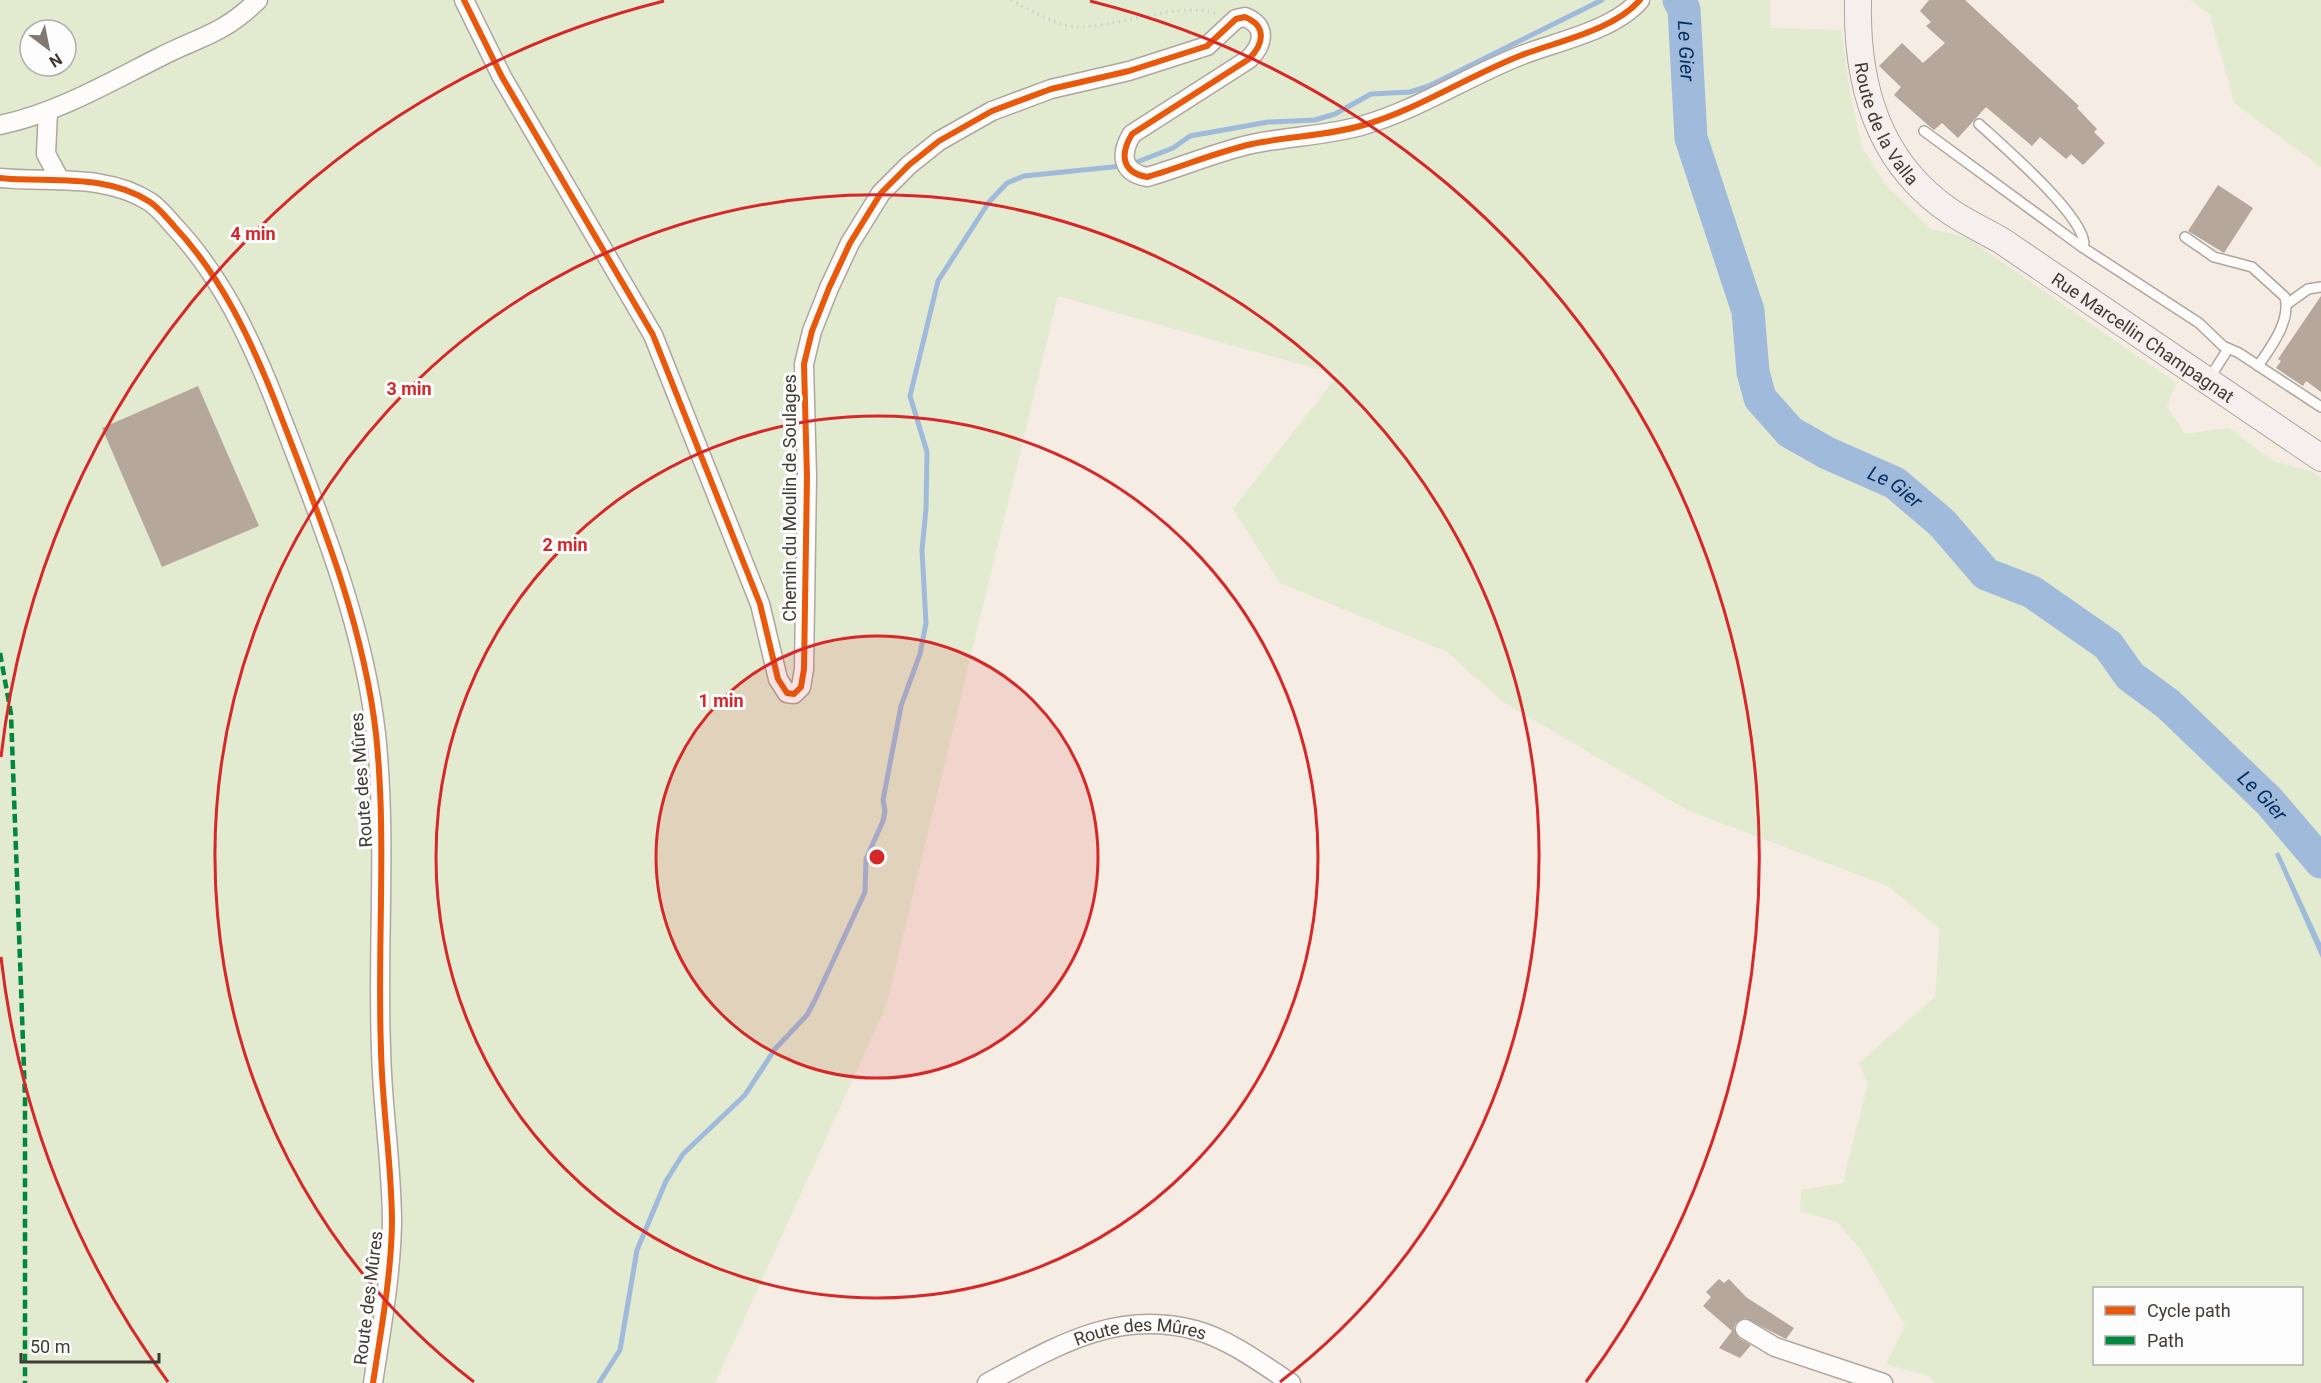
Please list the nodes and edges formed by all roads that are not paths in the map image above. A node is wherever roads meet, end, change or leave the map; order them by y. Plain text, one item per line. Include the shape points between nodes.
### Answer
1 (258, 0) edge
2 (464, 0) edge
3 (1640, 0) edge
4 (1858, 0) edge
5 (48, 111) junction
6 (1979, 124) dead end
7 (0, 125) edge
8 (1924, 131) dead end
9 (0, 178) edge
10 (60, 180) junction
11 (1964, 220) joint
12 (2185, 237) dead end
13 (2082, 247) junction
14 (2321, 287) edge
15 (2287, 304) junction
16 (2228, 349) junction
17 (2258, 366) junction
18 (2208, 381) junction
19 (2321, 407) edge
20 (2321, 458) edge
21 (1745, 1329) dead end
22 (373, 1383) edge
23 (987, 1383) edge
24 (1291, 1383) edge
25 (1883, 1383) edge

1 - 5 street via 227,27 207,38
2 - 3 street, Chemin du Moulin de Soulages via 507,87 653,335 760,604 778,679 786,693 794,694 801,687 804,669 807,477 804,364 812,332 850,243 882,193 909,165 939,141 993,111 1052,89 1130,71 1207,46 1236,19 1252,20 1262,33 1258,50 1132,134 1124,156 1135,174 1147,177 1249,145 1363,125 1408,109 1518,56 1604,26 1624,16
4 - 11 main road, Route de la Valla via 1859,62 1873,119 1912,177
5 - 7 street
5 - 10 street via 46,154
6 - 13 lane via 2073,219 2082,233
8 - 13 lane
9 - 10 street, Route des Mûres
10 - 22 street, Route des Mûres via 114,186 144,198 154,204 209,268 235,311 262,370 307,484 360,641 376,734 382,851 381,1048 392,1220 389,1272
11 - 18 main road, Rue Marcellin Champagnat via 2002,241
12 - 15 lane via 2214,257 2252,267 2280,290
13 - 16 lane via 2199,323
14 - 15 lane via 2308,289
15 - 17 lane via 2277,336
16 - 17 lane
16 - 18 lane
17 - 19 lane
18 - 20 main road, Rue Marcellin Champagnat
21 - 25 street via 1775,1347
23 - 24 street, Route des Mûres via 1099,1329 1146,1322 1196,1330 1244,1352

